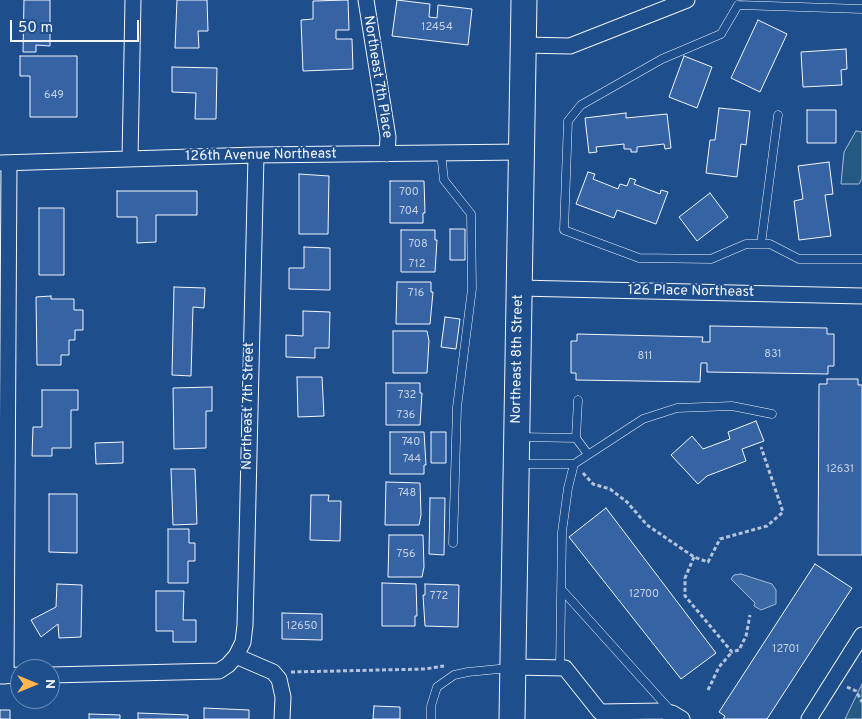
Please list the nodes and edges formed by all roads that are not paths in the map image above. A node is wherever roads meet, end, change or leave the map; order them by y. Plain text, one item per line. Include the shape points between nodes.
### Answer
1 (133, 0) edge
2 (366, 0) edge
3 (524, 0) edge
4 (687, 0) edge
5 (737, 3) edge
6 (862, 9) edge
7 (524, 45) junction
8 (778, 115) dead end
9 (522, 152) junction
10 (440, 153) junction
11 (387, 154) junction
12 (256, 155) junction
13 (130, 159) junction
14 (4, 163) edge
15 (761, 244) junction
16 (862, 259) edge
17 (519, 288) junction
18 (862, 296) edge
19 (578, 400) dead end
20 (772, 414) dead end
21 (517, 437) junction
22 (576, 438) junction
23 (587, 453) junction
24 (516, 464) junction
25 (574, 464) junction
26 (453, 543) dead end
27 (562, 590) junction
28 (862, 635) edge
29 (236, 656) junction
30 (513, 667) junction
31 (560, 668) junction
32 (60, 675) edge
33 (9, 676) edge
34 (677, 716) edge
35 (282, 719) edge
36 (431, 719) edge
37 (512, 719) edge
38 (809, 719) edge

1 - 13 street
2 - 11 street, Northeast 7th Place via 388,138
3 - 7 main road, Northeast 8th Street
4 - 7 street via 570,46
5 - 6 lane
5 - 15 lane via 721,34 662,59 581,105 568,121 564,230 639,258 711,259 746,244
7 - 9 main road, Northeast 8th Street
8 - 15 lane
9 - 10 street, 126th Avenue Northeast
9 - 17 main road, Northeast 8th Street
10 - 11 street, 126th Avenue Northeast
10 - 26 lane via 444,180 471,214 472,289 457,407
11 - 12 street, 126th Avenue Northeast
12 - 13 street, 126th Avenue Northeast
12 - 29 street, Northeast 7th Street via 245,625
13 - 14 street, 126th Avenue Northeast
14 - 33 street
15 - 16 lane via 770,244 799,259
17 - 18 street, 126 Place Northeast
17 - 21 main road, Northeast 8th Street
19 - 22 lane
20 - 23 lane via 732,406 677,408 643,419
21 - 22 lane
21 - 24 main road, Northeast 8th Street
22 - 23 lane
23 - 25 lane
24 - 25 lane
24 - 30 main road, Northeast 8th Street
25 - 27 lane via 562,532
27 - 31 lane
27 - 34 lane
28 - 38 street
29 - 32 street via 219,671 212,672
29 - 35 street via 273,672 282,687
30 - 31 street
30 - 36 lane via 454,675 437,687
30 - 37 main road, Northeast 8th Street
31 - 34 street via 565,668 600,712

